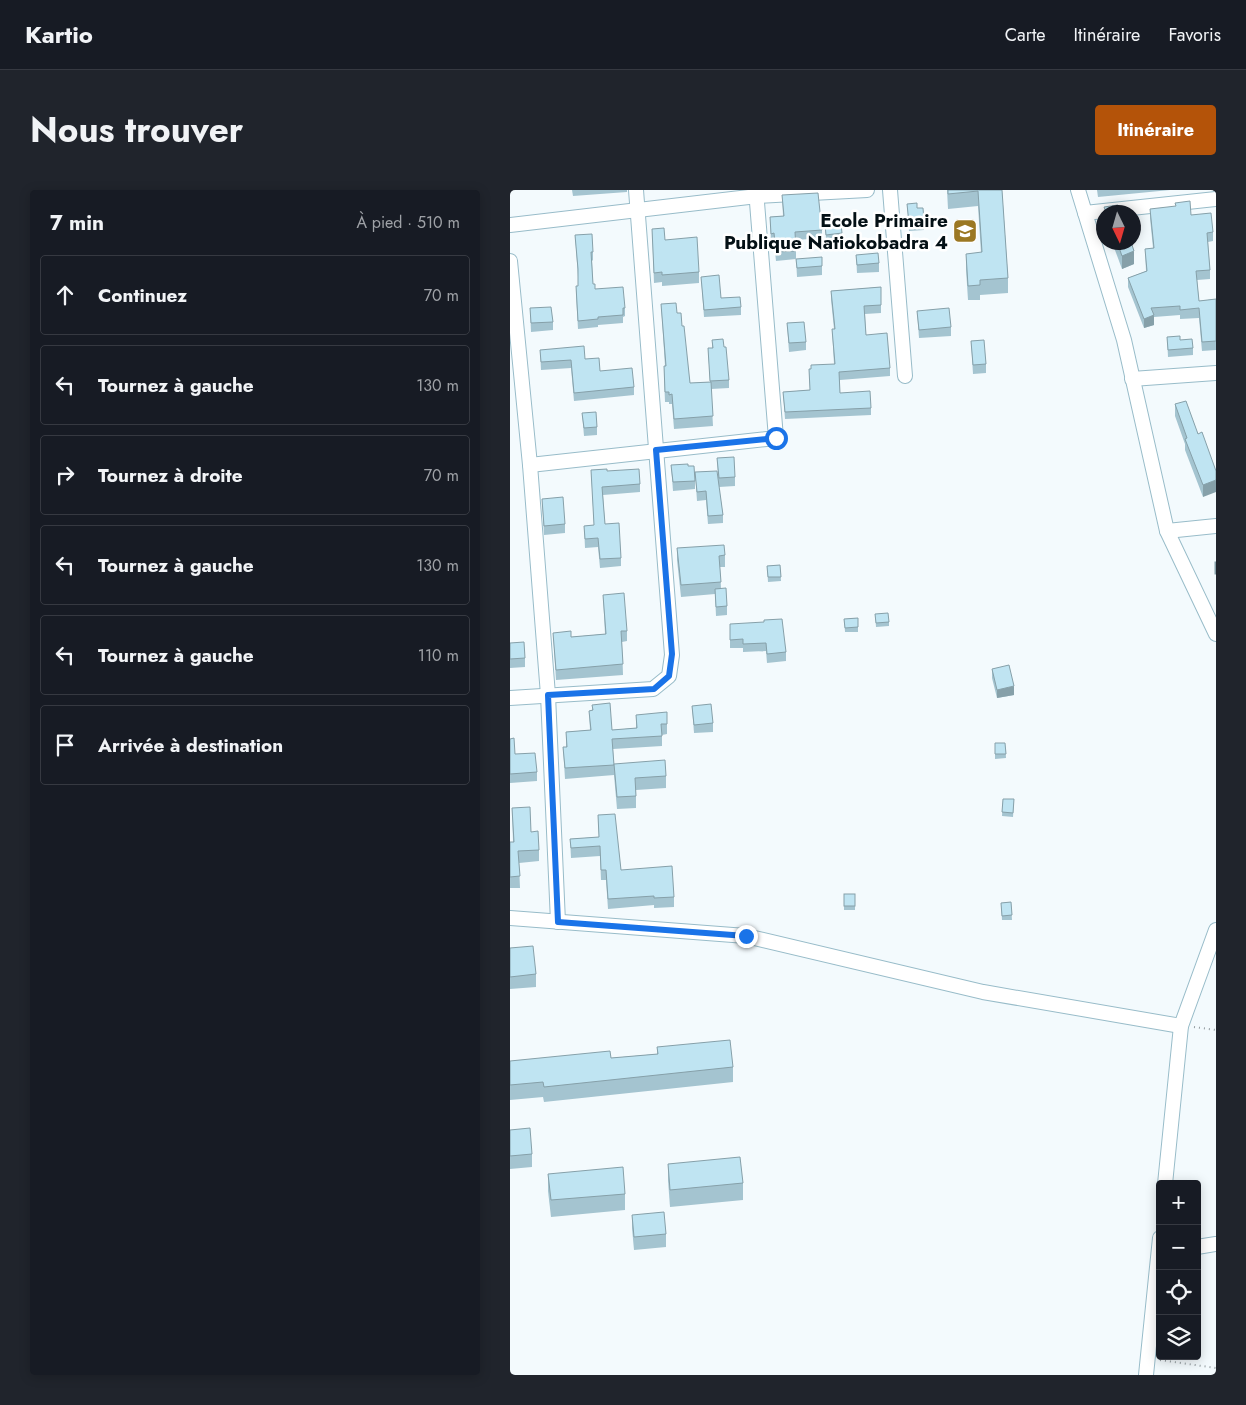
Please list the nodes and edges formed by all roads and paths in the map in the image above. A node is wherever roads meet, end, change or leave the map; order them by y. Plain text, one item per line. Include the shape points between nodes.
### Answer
1 (636, 190) edge
2 (867, 190) edge
3 (890, 190) edge
4 (1078, 190) edge
5 (756, 193) edge
6 (1216, 199) edge
7 (638, 210) junction
8 (1085, 214) junction
9 (510, 225) edge
10 (510, 261) edge
11 (1216, 373) edge
12 (905, 376) dead end
13 (1132, 379) junction
14 (656, 450) junction
15 (530, 465) junction
16 (1216, 526) edge
17 (1167, 532) junction
18 (1216, 634) edge
19 (548, 695) junction
20 (510, 698) edge
21 (510, 918) edge
22 (558, 922) junction
23 (1216, 930) edge
24 (1182, 1026) junction
25 (1216, 1030) edge
26 (1165, 1180) edge
27 (1216, 1244) edge
28 (1201, 1246) edge
29 (1157, 1270) edge
30 (1148, 1358) junction
31 (1216, 1368) edge
32 (1146, 1375) edge

1 - 7 street
2 - 5 street
3 - 12 street
4 - 8 street
5 - 7 street
5 - 14 street via 776,438
6 - 8 street
7 - 9 street
7 - 14 street
8 - 13 street via 1124,340
10 - 15 street
11 - 13 street
13 - 17 street
14 - 15 street
14 - 19 street via 672,654 669,676 654,689
15 - 19 street
16 - 17 street
17 - 18 street
19 - 20 street
19 - 22 street
21 - 22 street
22 - 24 street via 746,936 983,992
23 - 24 street
24 - 25 path
24 - 26 street
27 - 28 street
29 - 30 street
30 - 31 path
30 - 32 street

